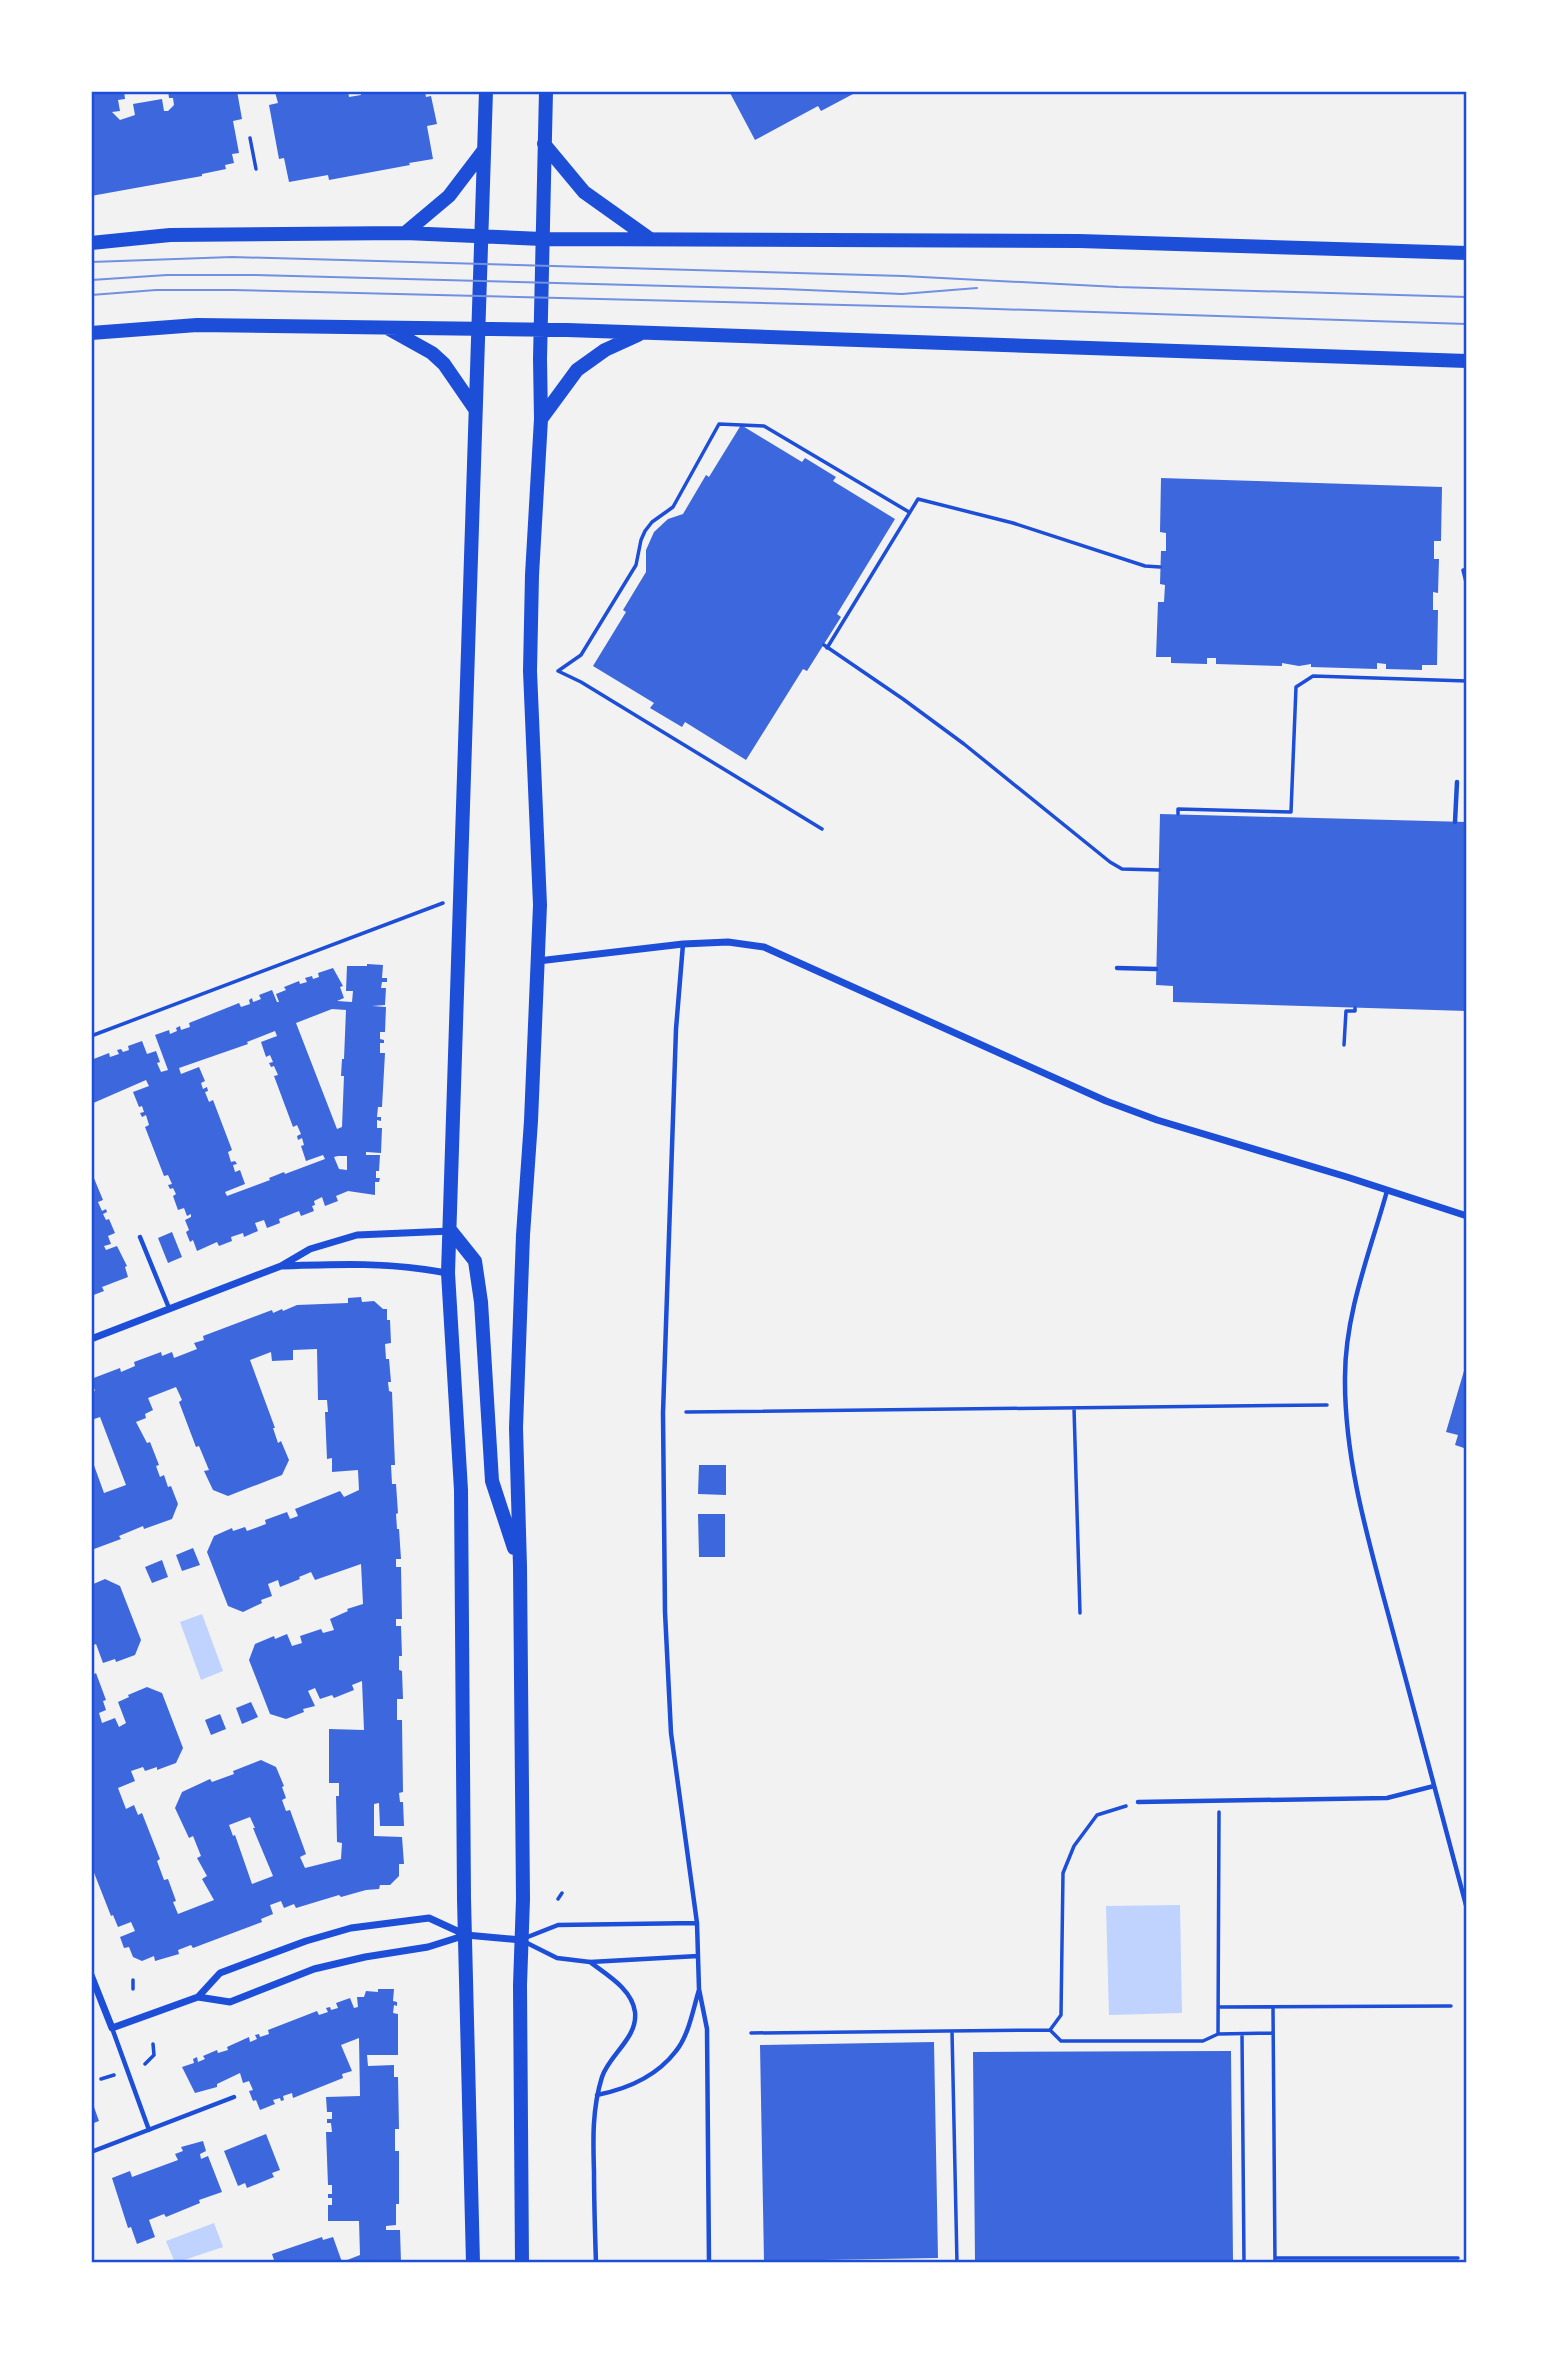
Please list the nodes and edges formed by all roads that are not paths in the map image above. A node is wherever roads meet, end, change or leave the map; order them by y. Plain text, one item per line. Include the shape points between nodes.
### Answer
1 (486, 91) edge
2 (546, 91) edge
3 (544, 144) junction
4 (484, 150) junction
5 (405, 233) junction
6 (480, 237) junction
7 (542, 239) junction
8 (650, 239) junction
9 (91, 243) edge
10 (1467, 253) edge
11 (388, 328) junction
12 (478, 329) junction
13 (541, 330) junction
14 (91, 333) edge
15 (642, 333) junction
16 (1467, 361) edge
17 (475, 410) junction
18 (541, 419) junction
19 (1457, 782) dead end
20 (1455, 822) dead end
21 (683, 944) junction
22 (538, 961) junction
23 (1117, 968) dead end
24 (1156, 969) dead end
25 (1387, 1191) junction
26 (1467, 1216) edge
27 (451, 1231) junction
28 (140, 1237) dead end
29 (281, 1266) junction
30 (448, 1273) junction
31 (169, 1309) junction
32 (91, 1339) edge
33 (520, 1566) junction
34 (1434, 1786) junction
35 (1138, 1802) road end
36 (1467, 1909) edge
37 (697, 1923) junction
38 (466, 1935) junction
39 (521, 1940) junction
40 (698, 1956) junction
41 (590, 1962) junction
42 (91, 1975) edge
43 (699, 1989) junction
44 (198, 1997) junction
45 (111, 2028) junction
46 (597, 2095) junction
47 (234, 2097) dead end
48 (149, 2130) junction
49 (91, 2152) edge
50 (473, 2263) edge
51 (522, 2263) edge
52 (596, 2263) edge
53 (709, 2263) edge

1 - 4 main road
2 - 3 main road
3 - 7 main road
3 - 8 main road via 584,192
4 - 5 main road via 449,196
4 - 6 main road
5 - 6 main road
5 - 9 main road via 170,235
6 - 7 main road
6 - 12 main road
7 - 8 main road
7 - 13 main road
8 - 10 main road via 1079,241
11 - 12 main road
11 - 14 main road via 197,325
11 - 17 main road via 444,364
12 - 13 main road
12 - 17 main road
13 - 15 main road
13 - 18 main road
15 - 16 main road
15 - 18 main road via 605,350 577,370
17 - 27 main road
18 - 22 main road via 530,671 540,905
19 - 20 lane
21 - 22 street
21 - 25 street via 728,942 764,947 1157,1121
21 - 37 lane via 663,1413 671,1733
22 - 33 main road via 516,1381
23 - 24 lane
25 - 26 street
25 - 34 lane via 1349,1326 1346,1405 1354,1476 1369,1545
27 - 29 street via 356,1235 310,1249
27 - 30 main road
27 - 33 main road via 475,1261 492,1481
28 - 31 lane
29 - 30 street via 351,1264
29 - 31 street
30 - 38 main road via 461,1490
31 - 32 street
33 - 39 main road
34 - 35 lane via 1387,1798
34 - 36 lane
37 - 39 lane via 558,1925
37 - 40 lane
38 - 39 street
38 - 44 street via 314,1969 230,2002
38 - 44 street via 429,1918 351,1928 220,1973
38 - 50 main road
39 - 41 lane via 558,1958
39 - 51 main road
40 - 41 lane
40 - 43 lane
41 - 46 lane via 619,1984 635,2012 633,2028 603,2073
42 - 45 street
43 - 46 lane via 677,2051 652,2074 622,2090
43 - 53 lane via 707,2029
44 - 45 street
45 - 48 lane
46 - 52 lane via 593,2121
47 - 48 lane
48 - 49 lane

